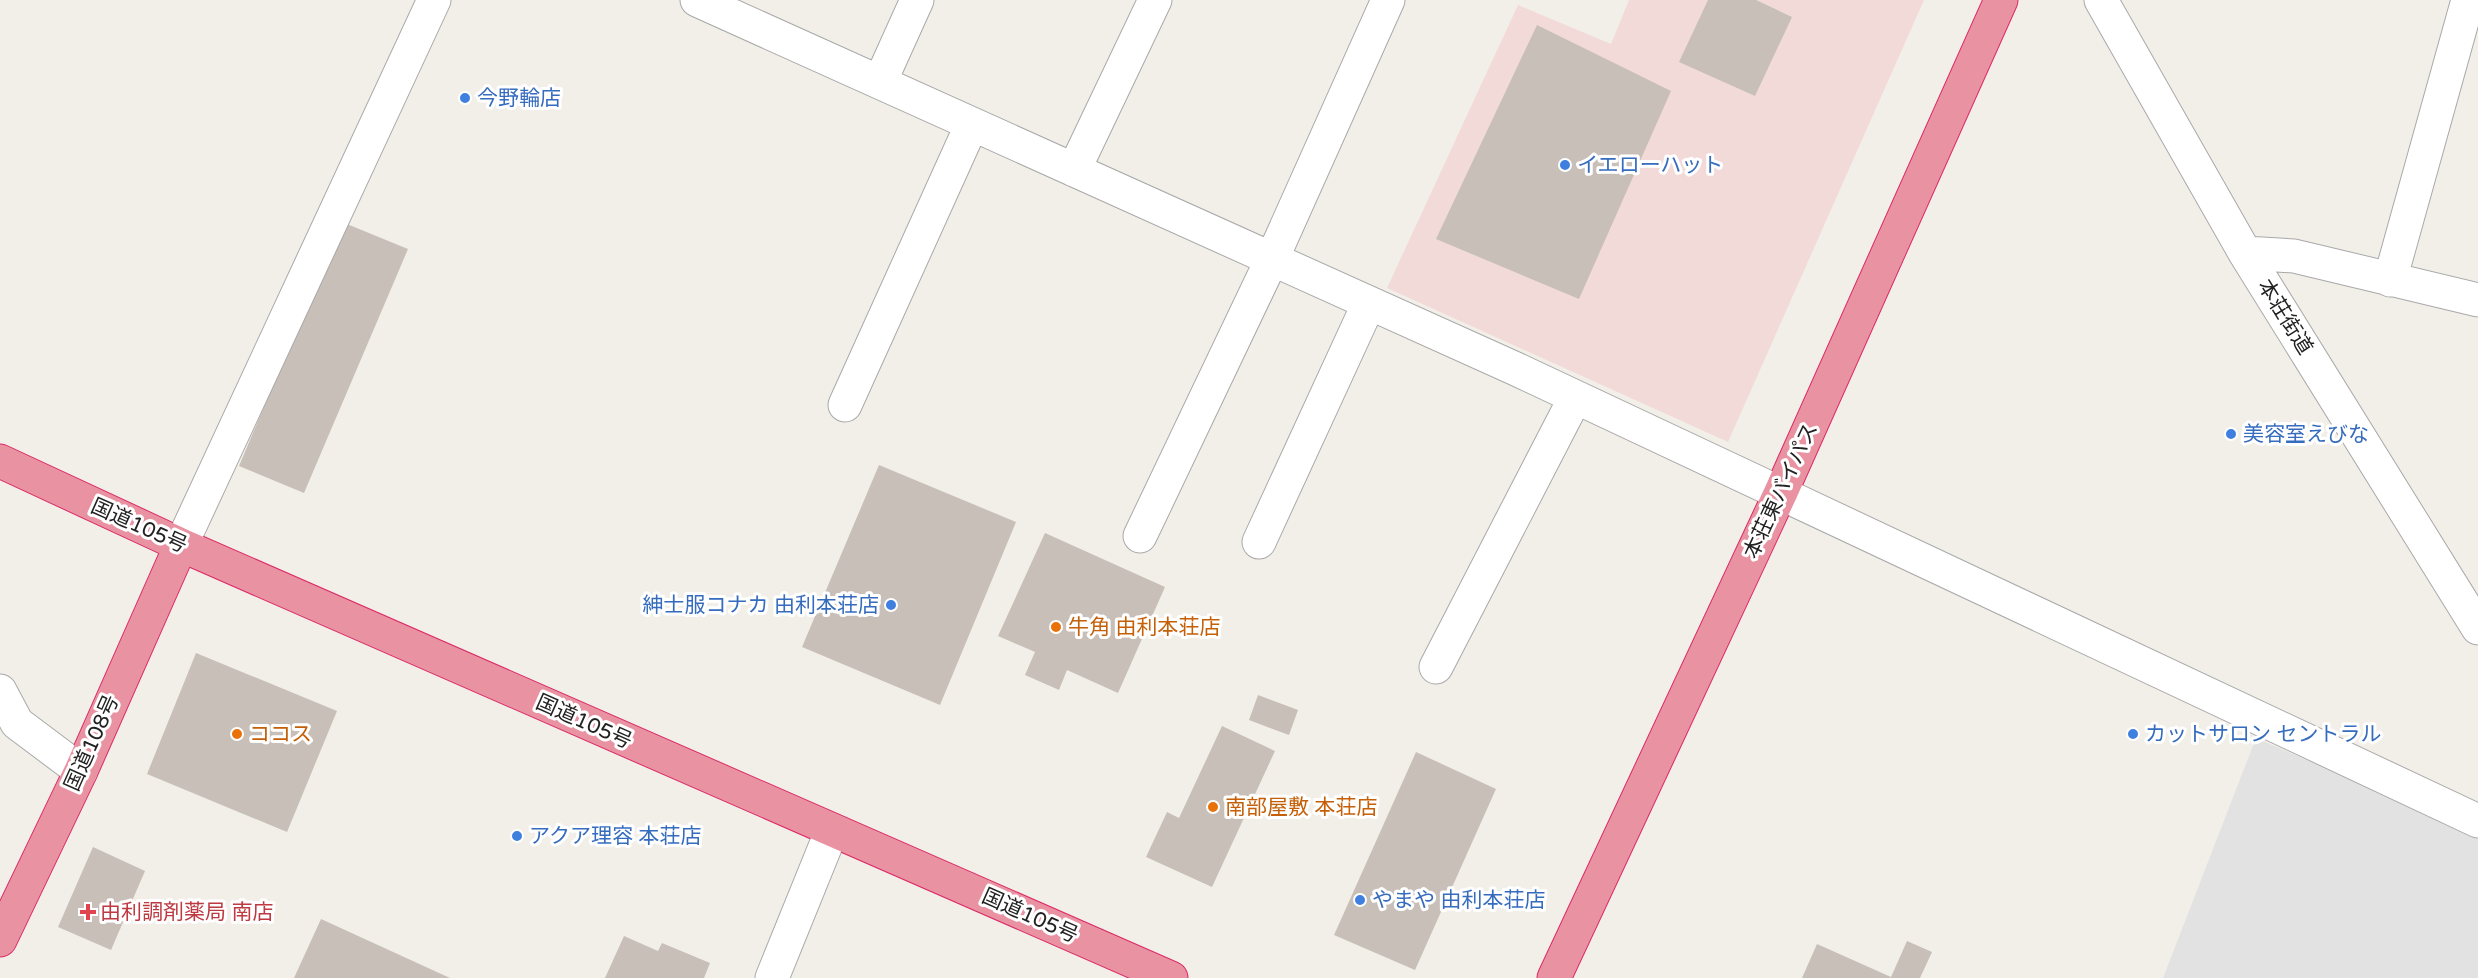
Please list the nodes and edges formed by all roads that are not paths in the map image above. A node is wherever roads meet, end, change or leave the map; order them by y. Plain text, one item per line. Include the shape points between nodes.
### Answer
1 (434, 0) edge
2 (697, 0) edge
3 (917, 0) edge
4 (1155, 0) edge
5 (1388, 0) edge
6 (2001, 0) edge
7 (2101, 0) edge
8 (2468, 0) edge
9 (880, 82) junction
10 (972, 124) junction
11 (1074, 170) junction
12 (2245, 253) junction
13 (1272, 259) junction
14 (2390, 280) junction
15 (2478, 300) edge
16 (1369, 303) junction
17 (1575, 398) junction
18 (845, 405) dead end
19 (0, 461) edge
20 (1781, 492) junction
21 (1140, 536) dead end
22 (1258, 542) dead end
23 (180, 545) junction
24 (2478, 628) edge
25 (1436, 667) dead end
26 (0, 691) edge
27 (81, 771) junction
28 (2478, 820) edge
29 (832, 830) junction
30 (0, 940) edge
31 (772, 978) edge
32 (1171, 978) edge
33 (1554, 978) edge

1 - 23 street
2 - 9 street
3 - 9 street
4 - 11 street
5 - 13 street
6 - 20 highway, 本荘東バイパス
7 - 12 street, 本荘街道
8 - 14 street
9 - 10 street
10 - 11 street
10 - 18 street
11 - 13 street
12 - 14 street via 2294,256
12 - 24 street, 本荘街道
13 - 16 street
13 - 21 street
14 - 15 street
16 - 17 street
16 - 22 street
17 - 20 street
17 - 25 street
19 - 23 highway, 国道105号
20 - 28 street
20 - 33 highway, 本荘東バイパス
23 - 27 highway, 国道108号
23 - 29 highway, 国道105号
26 - 27 street via 17,723
27 - 30 highway, 国道108号
29 - 31 street
29 - 32 highway, 国道105号

